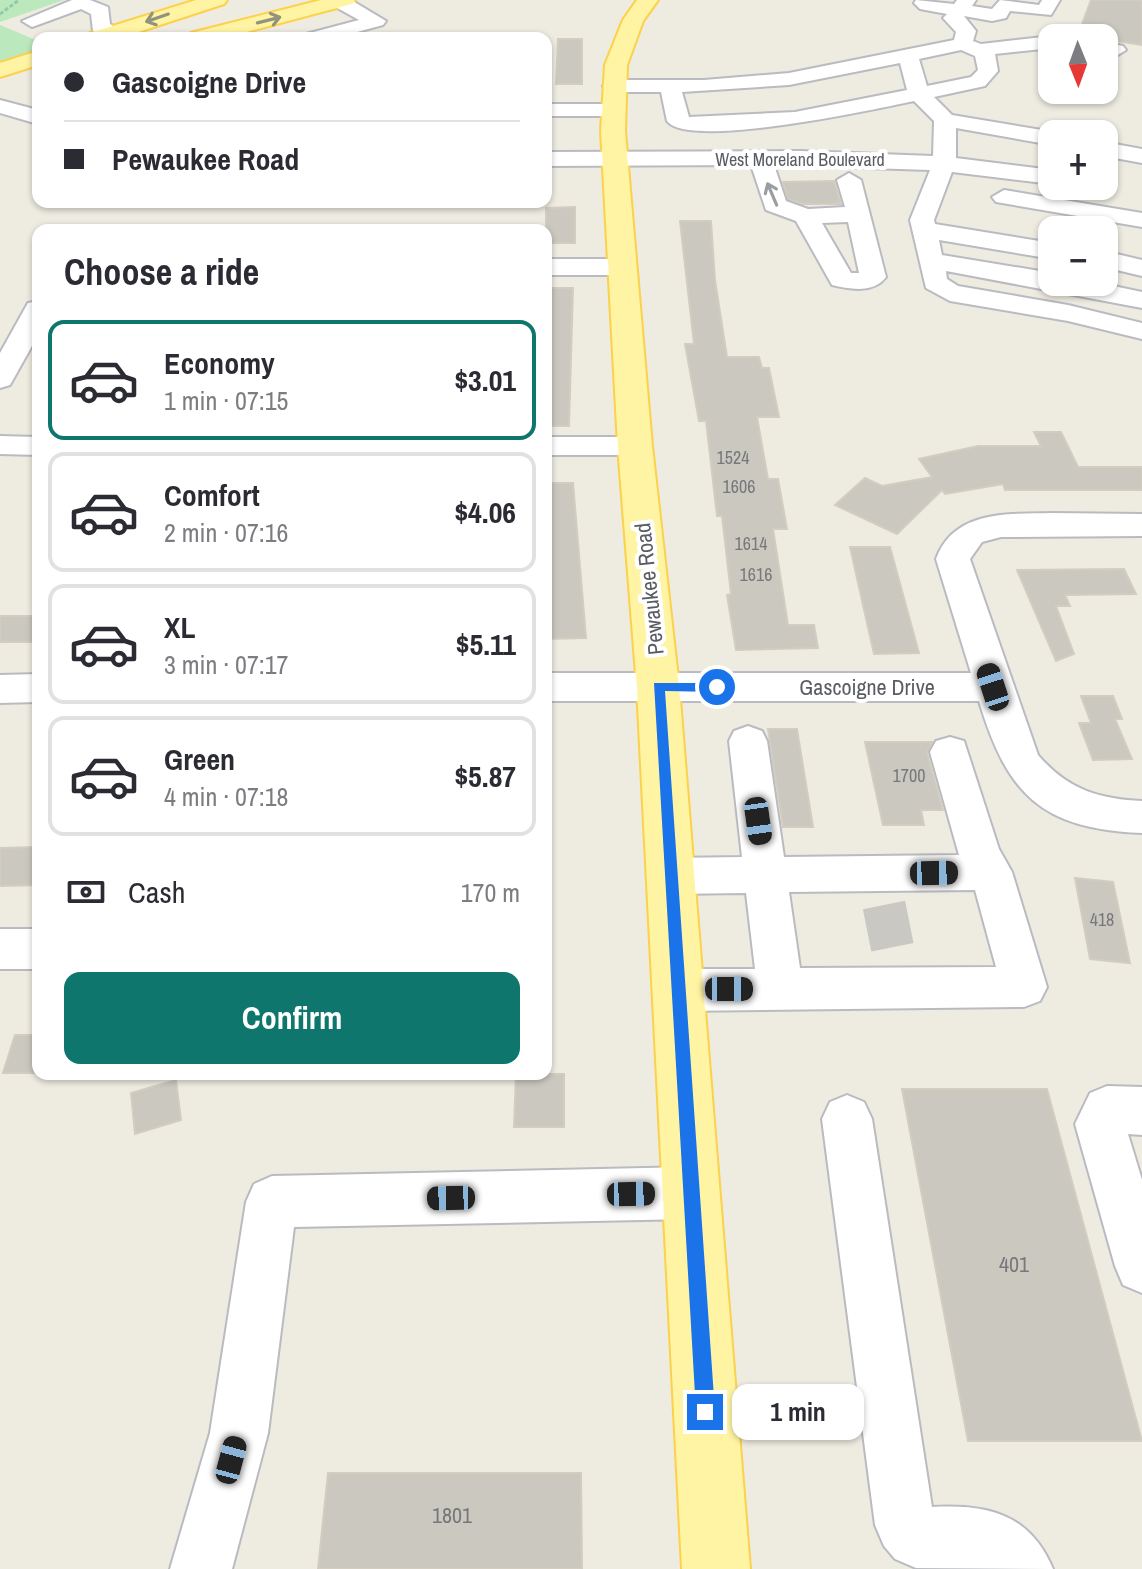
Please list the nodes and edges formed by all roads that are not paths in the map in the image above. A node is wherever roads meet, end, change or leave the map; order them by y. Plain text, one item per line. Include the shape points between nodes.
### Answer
1 (217, 0) edge
2 (648, 0) edge
3 (925, 0) edge
4 (1051, 0) edge
5 (342, 1) edge
6 (1007, 2) edge
7 (963, 6) edge
8 (32, 21) dead end
9 (103, 32) edge
10 (117, 32) edge
11 (222, 32) edge
12 (335, 32) edge
13 (1038, 43) edge
14 (972, 47) junction
15 (32, 63) edge
16 (913, 76) junction
17 (32, 82) edge
18 (613, 86) junction
19 (2, 89) edge
20 (32, 96) edge
21 (672, 96) junction
22 (552, 110) edge
23 (612, 110) junction
24 (32, 112) edge
25 (945, 120) junction
26 (1038, 136) edge
27 (552, 147) edge
28 (614, 152) junction
29 (1118, 152) edge
30 (748, 154) junction
31 (1142, 156) edge
32 (552, 158) edge
33 (1038, 161) edge
34 (941, 166) junction
35 (846, 172) junction
36 (1118, 173) edge
37 (1038, 176) edge
38 (1142, 177) edge
39 (859, 214) junction
40 (806, 216) junction
41 (1073, 216) edge
42 (1142, 220) edge
43 (1118, 223) edge
44 (924, 230) junction
45 (1038, 249) edge
46 (930, 261) junction
47 (1118, 262) edge
48 (552, 267) edge
49 (622, 267) junction
50 (1142, 268) edge
51 (1038, 279) edge
52 (1118, 293) edge
53 (1082, 296) edge
54 (1142, 300) edge
55 (1074, 314) junction
56 (32, 320) edge
57 (1142, 331) edge
58 (0, 379) edge
59 (0, 445) edge
60 (32, 446) edge
61 (552, 446) edge
62 (635, 446) junction
63 (1142, 525) edge
64 (552, 687) edge
65 (658, 687) junction
66 (993, 687) junction
67 (32, 688) edge
68 (0, 689) edge
69 (748, 741) dead end
70 (950, 752) dead end
71 (1142, 817) edge
72 (991, 872) junction
73 (765, 875) junction
74 (671, 876) junction
75 (0, 949) edge
76 (32, 949) edge
77 (780, 989) junction
78 (678, 990) junction
79 (1142, 1111) edge
80 (847, 1119) dead end
81 (691, 1193) junction
82 (1142, 1266) edge
83 (201, 1569) edge
84 (716, 1569) edge
85 (1022, 1569) edge

1 -> 10 main road
2 - 18 main road, Pewaukee Road via 622,43
3 - 7 street via 927,5
4 - 6 street via 1044,11
11 -> 5 main road
5 - 12 street via 376,21
6 - 7 street via 992,15
7 - 14 street via 953,18
8 - 9 street via 81,3 101,11
13 - 14 street
14 - 16 street
14 - 16 street via 988,71 978,82
15 - 19 main road
16 - 21 street via 789,79
16 - 21 street via 795,119 687,124 678,121
16 - 25 street
17 - 19 main road
18 - 21 street
18 - 23 main road, Pewaukee Road
19 - 20 street
19 - 24 street
22 - 23 street
23 - 28 main road, Pewaukee Road
25 - 26 street
25 - 34 street
27 - 28 street, West Moreland Boulevard
28 - 30 street, West Moreland Boulevard
28 - 32 street, West Moreland Boulevard
28 - 49 main road, Pewaukee Road
29 - 31 street
30 - 34 street, West Moreland Boulevard via 865,142
30 - 35 street, West Moreland Boulevard
40 -> 30 street via 775,205
33 - 34 street, West Moreland Boulevard
34 - 35 street, West Moreland Boulevard
34 - 37 street, West Moreland Boulevard
34 - 41 street via 972,192
34 - 44 street via 922,220
35 - 39 street
36 - 38 street
39 - 40 street
39 - 40 street via 873,277 858,282 841,279
42 - 43 street
44 - 45 street
44 - 46 street
46 - 51 street
46 - 55 street via 935,282 950,293
47 - 50 street
48 - 49 street
49 - 62 main road, Pewaukee Road
52 - 54 street
53 - 55 street
55 - 57 street
56 - 58 street
59 - 60 street
61 - 62 street
62 - 65 main road, Pewaukee Road
63 - 66 street via 999,526 970,534 956,548 956,576
64 - 65 street, Gascoigne Drive
65 - 66 street, Gascoigne Drive
65 - 74 main road, Pewaukee Road
66 - 71 street via 1013,748 1032,779 1075,806 1104,815
67 - 68 street
69 - 73 street
70 - 72 street via 980,854
72 - 73 street via 880,889
72 - 77 street via 1024,987 898,974
73 - 74 street
73 - 77 street
74 - 78 main road, Pewaukee Road
75 - 76 street
77 - 78 street
78 - 81 main road, Pewaukee Road
79 - 82 street via 1107,1110 1100,1124
80 - 85 street via 905,1525 916,1538 993,1540 1011,1552
81 - 83 street via 272,1202 239,1433
81 - 84 main road, Pewaukee Road

